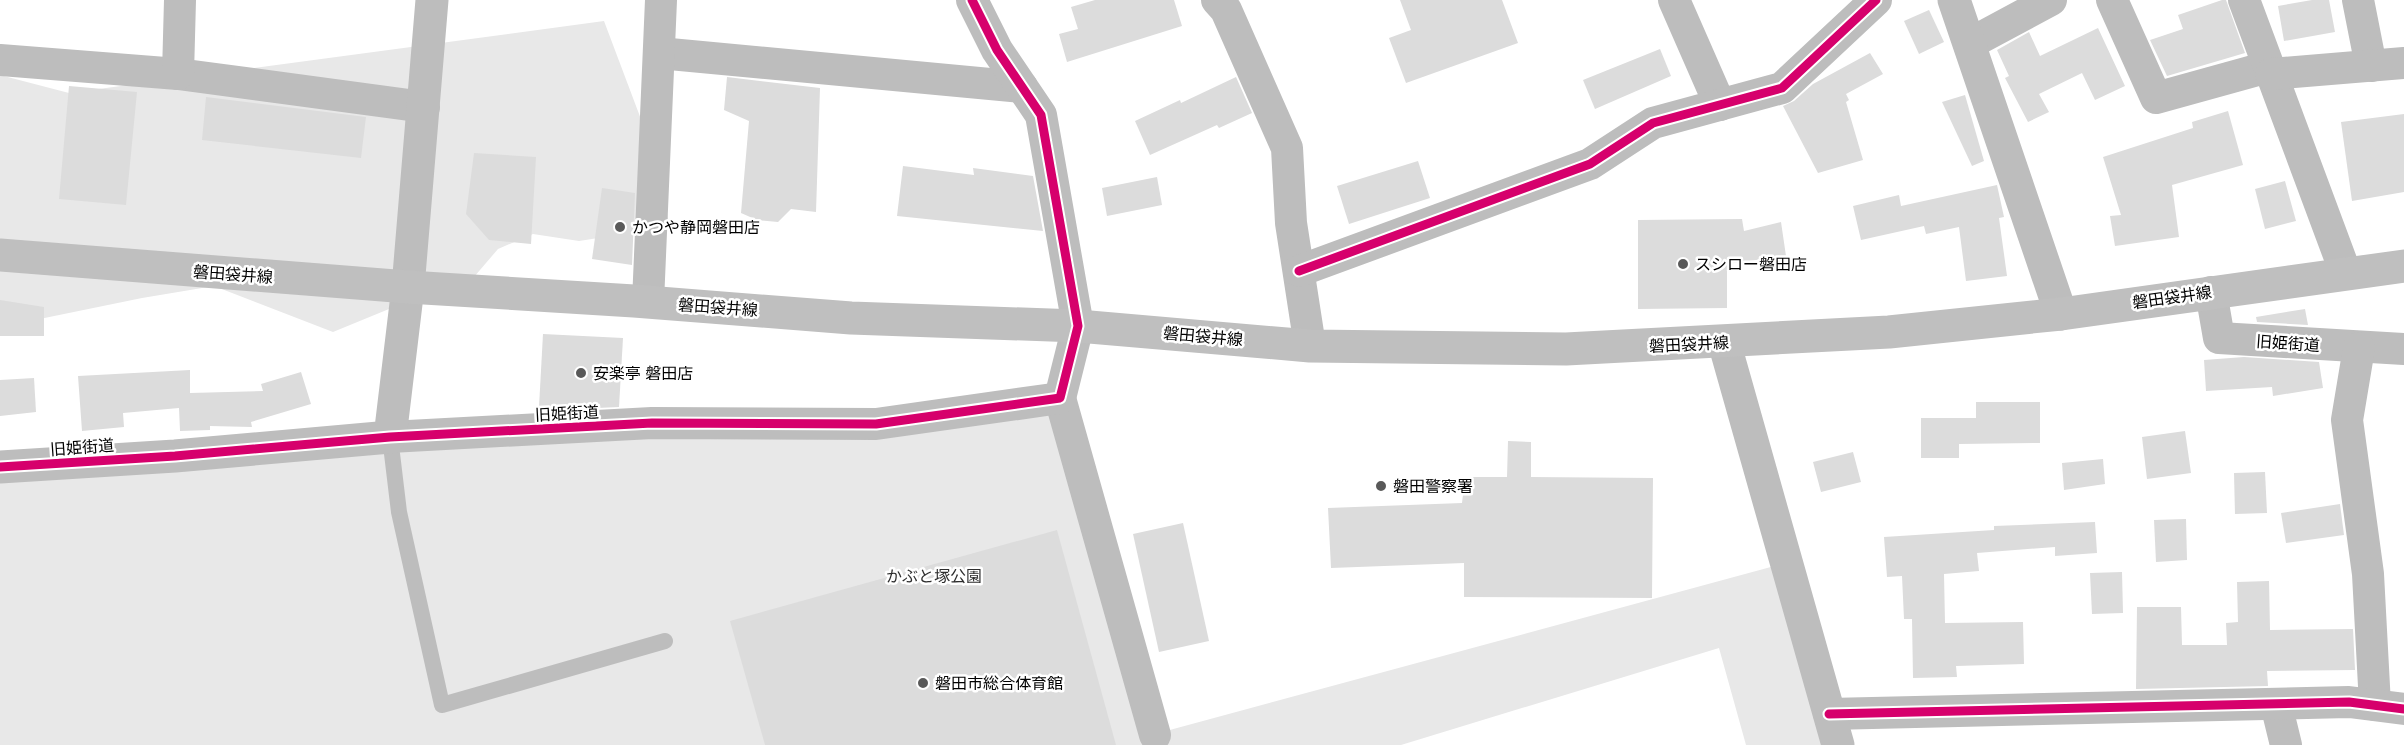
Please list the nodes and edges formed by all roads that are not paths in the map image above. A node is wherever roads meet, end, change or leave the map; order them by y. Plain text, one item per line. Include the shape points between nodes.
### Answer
1 (180, 0) edge
2 (432, 0) edge
3 (661, 0) edge
4 (972, 0) edge
5 (1217, 0) edge
6 (1674, 0) edge
7 (1876, 0) edge
8 (1954, 0) edge
9 (2051, 0) edge
10 (2112, 0) edge
11 (2244, 0) edge
12 (2358, 0) edge
13 (1969, 44) junction
14 (659, 53) junction
15 (0, 60) edge
16 (2404, 63) edge
17 (2371, 66) junction
18 (2269, 71) junction
19 (178, 74) junction
20 (1022, 87) junction
21 (1720, 105) junction
22 (424, 107) junction
23 (0, 255) edge
24 (2404, 266) edge
25 (1299, 271) junction
26 (2346, 274) junction
27 (408, 287) junction
28 (2211, 292) junction
29 (648, 302) junction
30 (2061, 314) junction
31 (1078, 326) junction
32 (1724, 342) junction
33 (1310, 346) junction
34 (2359, 348) junction
35 (2404, 349) edge
36 (1060, 398) junction
37 (390, 437) junction
38 (0, 467) edge
39 (665, 641) dead end
40 (2276, 704) junction
41 (2390, 707) edge
42 (1833, 730) edge
43 (1155, 735) dead end
44 (2286, 745) edge

1 - 19 street
2 - 22 street
3 - 14 street
4 - 20 street via 997,50
5 - 25 street via 1226,10 1287,148 1291,223
6 - 21 street
7 - 21 street via 1782,88
8 - 13 street
9 - 13 street
10 - 18 street via 2157,98
11 - 18 street
12 - 17 street
13 - 30 street
14 - 20 street
14 - 29 street
15 - 19 street
16 - 17 street
17 - 18 street
18 - 26 street
19 - 22 street
20 - 31 street via 1041,115
21 - 25 street via 1653,123 1590,164
22 - 27 street
23 - 27 main road, 磐田袋井線
24 - 26 main road, 磐田袋井線
25 - 33 street
26 - 28 main road, 磐田袋井線
27 - 29 main road, 磐田袋井線
27 - 37 street
28 - 30 main road, 磐田袋井線
28 - 34 street, 旧姫街道 via 2219,338
29 - 31 main road, 磐田袋井線 via 851,318
30 - 32 main road, 磐田袋井線 via 1889,332
31 - 33 main road, 磐田袋井線
31 - 36 street
32 - 33 main road, 磐田袋井線 via 1566,349
32 - 42 street
34 - 35 street, 旧姫街道
34 - 41 street via 2347,420
36 - 37 street, 旧姫街道 via 876,424 652,423
36 - 43 street
37 - 38 street, 旧姫街道
37 - 39 lane via 399,512 442,705
40 - 41 street via 2349,702
40 - 42 street
40 - 44 street

